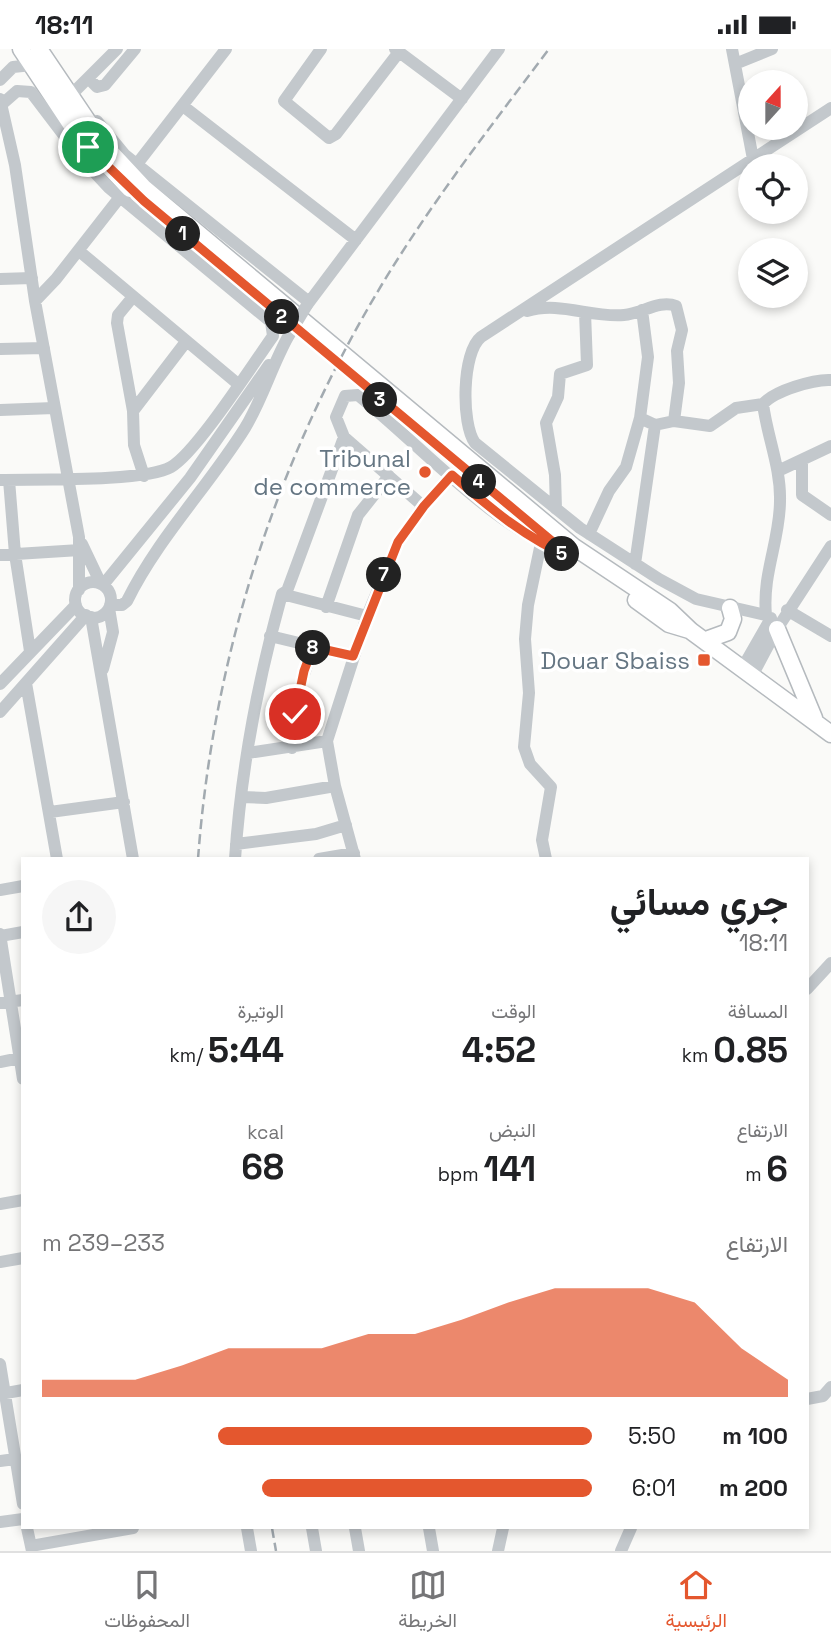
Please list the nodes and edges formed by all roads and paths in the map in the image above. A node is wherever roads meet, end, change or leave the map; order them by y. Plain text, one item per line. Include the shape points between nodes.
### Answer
1 (21, 49) edge
2 (39, 49) edge
3 (46, 49) edge
4 (117, 49) edge
5 (135, 49) edge
6 (226, 49) edge
7 (321, 49) edge
8 (499, 49) edge
9 (732, 49) edge
10 (772, 49) edge
11 (397, 51) edge
12 (735, 64) junction
13 (32, 65) junction
14 (89, 79) junction
15 (0, 80) edge
16 (75, 91) junction
17 (462, 99) junction
18 (1, 102) edge
19 (183, 106) junction
20 (831, 108) edge
21 (752, 154) edge
22 (761, 154) edge
23 (0, 160) edge
24 (137, 164) junction
25 (15, 165) junction
26 (738, 169) edge
27 (120, 197) junction
28 (356, 240) junction
29 (79, 251) junction
30 (33, 278) junction
31 (0, 279) edge
32 (132, 298) junction
33 (35, 301) junction
34 (308, 304) junction
35 (642, 310) junction
36 (584, 312) junction
37 (514, 315) junction
38 (185, 342) junction
39 (44, 348) junction
40 (0, 349) edge
41 (280, 351) junction
42 (831, 380) edge
43 (238, 384) junction
44 (763, 404) junction
45 (54, 408) junction
46 (0, 410) edge
47 (133, 411) junction
48 (640, 418) junction
49 (674, 421) junction
50 (655, 425) junction
51 (344, 437) junction
52 (831, 446) edge
53 (802, 462) junction
54 (778, 471) junction
55 (452, 475) junction
56 (144, 476) junction
57 (388, 477) junction
58 (66, 478) junction
59 (5, 480) edge
60 (424, 506) junction
61 (556, 509) junction
62 (831, 515) edge
63 (589, 534) junction
64 (541, 543) junction
65 (79, 544) junction
66 (830, 550) edge
67 (15, 554) junction
68 (0, 555) edge
69 (571, 557) junction
70 (90, 561) junction
71 (635, 564) junction
72 (118, 568) junction
73 (102, 584) junction
74 (79, 590) junction
75 (282, 594) junction
76 (127, 601) junction
77 (76, 605) junction
78 (109, 607) junction
79 (326, 607) junction
80 (730, 608) junction
81 (787, 610) junction
82 (88, 616) junction
83 (367, 616) junction
84 (771, 621) junction
85 (72, 631) junction
86 (691, 631) junction
87 (113, 632) junction
88 (270, 636) junction
89 (831, 636) edge
90 (706, 641) junction
91 (97, 643) junction
92 (313, 647) junction
93 (30, 651) junction
94 (353, 656) junction
95 (748, 671) junction
96 (102, 672) junction
97 (26, 683) junction
98 (0, 684) edge
99 (0, 712) edge
100 (815, 720) junction
101 (831, 734) edge
102 (327, 741) junction
103 (292, 748) junction
104 (248, 753) junction
105 (335, 786) junction
106 (242, 797) junction
107 (124, 802) junction
108 (50, 812) junction
109 (346, 825) junction
110 (316, 834) junction
111 (236, 844) junction
112 (354, 856) edge
113 (57, 857) edge
114 (133, 857) edge
115 (235, 857) edge
116 (321, 857) edge
117 (546, 857) edge
118 (21, 886) edge
119 (0, 890) edge
120 (21, 932) edge
121 (0, 935) edge
122 (831, 963) edge
123 (809, 987) edge
124 (11, 1001) edge
125 (0, 1062) edge
126 (21, 1063) edge
127 (21, 1069) edge
128 (21, 1200) edge
129 (0, 1204) edge
130 (21, 1258) edge
131 (0, 1262) edge
132 (0, 1364) edge
133 (831, 1387) edge
134 (21, 1390) edge
135 (3, 1394) edge
136 (809, 1399) edge
137 (15, 1459) junction
138 (0, 1461) edge
139 (21, 1493) edge
140 (21, 1519) edge
141 (0, 1522) edge
142 (27, 1529) edge
143 (128, 1529) edge
144 (247, 1529) edge
145 (312, 1529) edge
146 (355, 1529) edge
147 (429, 1529) edge
148 (503, 1529) edge
149 (631, 1529) edge
150 (32, 1549) edge
151 (251, 1551) edge
152 (316, 1551) edge
153 (359, 1551) edge
154 (433, 1551) edge
155 (498, 1551) edge
156 (621, 1551) edge

1 - 13 main road
2 - 86 main road via 103,144 137,182 574,547 674,614
3 - 16 street
4 - 14 street
5 - 14 street via 102,87
6 - 19 street
7 - 11 street via 284,101 329,138
8 - 17 street
9 - 12 street
10 - 12 street
11 - 17 street
12 - 21 street
13 - 15 street via 13,67
13 - 69 main road via 76,132 123,183
14 - 16 street
16 - 24 street via 106,134
17 - 28 street
18 - 25 street
18 - 27 street via 17,91 31,92 82,159
19 - 24 street
19 - 28 street
20 - 22 street
23 - 25 street
24 - 34 street
25 - 30 street
26 - 37 street
27 - 29 street
27 - 43 street via 273,324 273,336
28 - 34 street
29 - 32 street
29 - 33 street
30 - 31 street
30 - 33 street
32 - 38 street
32 - 47 street via 117,323
33 - 39 street
34 - 41 street, bridge
35 - 36 street via 617,316
35 - 48 street via 648,356
35 - 49 street via 668,304 680,313
36 - 37 street via 546,307
36 - 61 street via 587,365 560,374 558,397 546,423
37 - 61 street via 476,341 469,353 468,430 475,443
38 - 43 street
38 - 47 street
39 - 40 street
39 - 45 street
41 - 72 street via 190,478
41 - 76 street via 246,426
42 - 44 street via 771,394
43 - 56 street via 180,461
44 - 49 street via 736,408 710,426
44 - 54 street
45 - 46 street
45 - 58 street
47 - 56 street via 134,445
48 - 50 street
48 - 63 street via 626,467
49 - 50 street
50 - 71 street
51 - 55 street via 336,412 345,396 354,394
51 - 57 street
51 - 75 street
52 - 53 street
53 - 54 street
53 - 62 street via 804,499
54 - 84 street via 780,501 766,579
55 - 60 street
55 - 64 street
56 - 58 street
57 - 60 street
57 - 79 street via 358,516
58 - 59 street
58 - 65 street
59 - 67 street
60 - 83 street via 398,542
61 - 63 street
63 - 71 street
64 - 69 street
64 - 117 street via 526,628 529,693 524,747 530,764 551,787 542,840
65 - 67 street
65 - 70 street
65 - 74 street
66 - 81 street
67 - 68 street
67 - 93 street
69 - 86 main road via 669,624
70 - 72 street via 104,569
70 - 73 street
71 - 80 street via 688,596
72 - 73 street
73 - 74 street via 87,583
73 - 78 street via 110,593
74 - 77 street
75 - 79 street
75 - 88 street
76 - 78 street
76 - 87 street
77 - 82 street
77 - 93 street
78 - 82 street via 100,616
78 - 87 street
79 - 83 street
80 - 84 street
80 - 90 main road via 730,629
81 - 84 street
81 - 89 street
82 - 85 street
82 - 91 street
83 - 94 street
84 - 95 street
84 - 100 main road
85 - 91 street via 83,631
85 - 97 street
86 - 90 main road
87 - 96 street
88 - 92 street
88 - 104 street
90 - 95 main road
91 - 96 street
92 - 94 street
92 - 103 street via 300,687
93 - 98 street
94 - 102 street
95 - 100 main road
96 - 107 street
97 - 99 street
97 - 108 street
100 - 101 main road
102 - 103 street
102 - 105 street
103 - 104 street
104 - 106 street
105 - 106 street via 266,798
105 - 109 street
106 - 111 street
107 - 108 street
107 - 114 street
108 - 113 street
109 - 110 street
109 - 112 street
110 - 111 street
110 - 116 street
111 - 115 street
118 - 119 street
120 - 121 street
121 - 124 street
122 - 123 street
124 - 126 street
125 - 127 street
128 - 129 street
130 - 131 street
132 - 135 street
133 - 136 street via 823,1396
134 - 135 street
135 - 137 street
137 - 138 street
137 - 139 street
140 - 141 street
142 - 150 street
143 - 150 street
144 - 151 street
145 - 152 street
146 - 153 street
147 - 154 street
148 - 155 street
149 - 156 street

